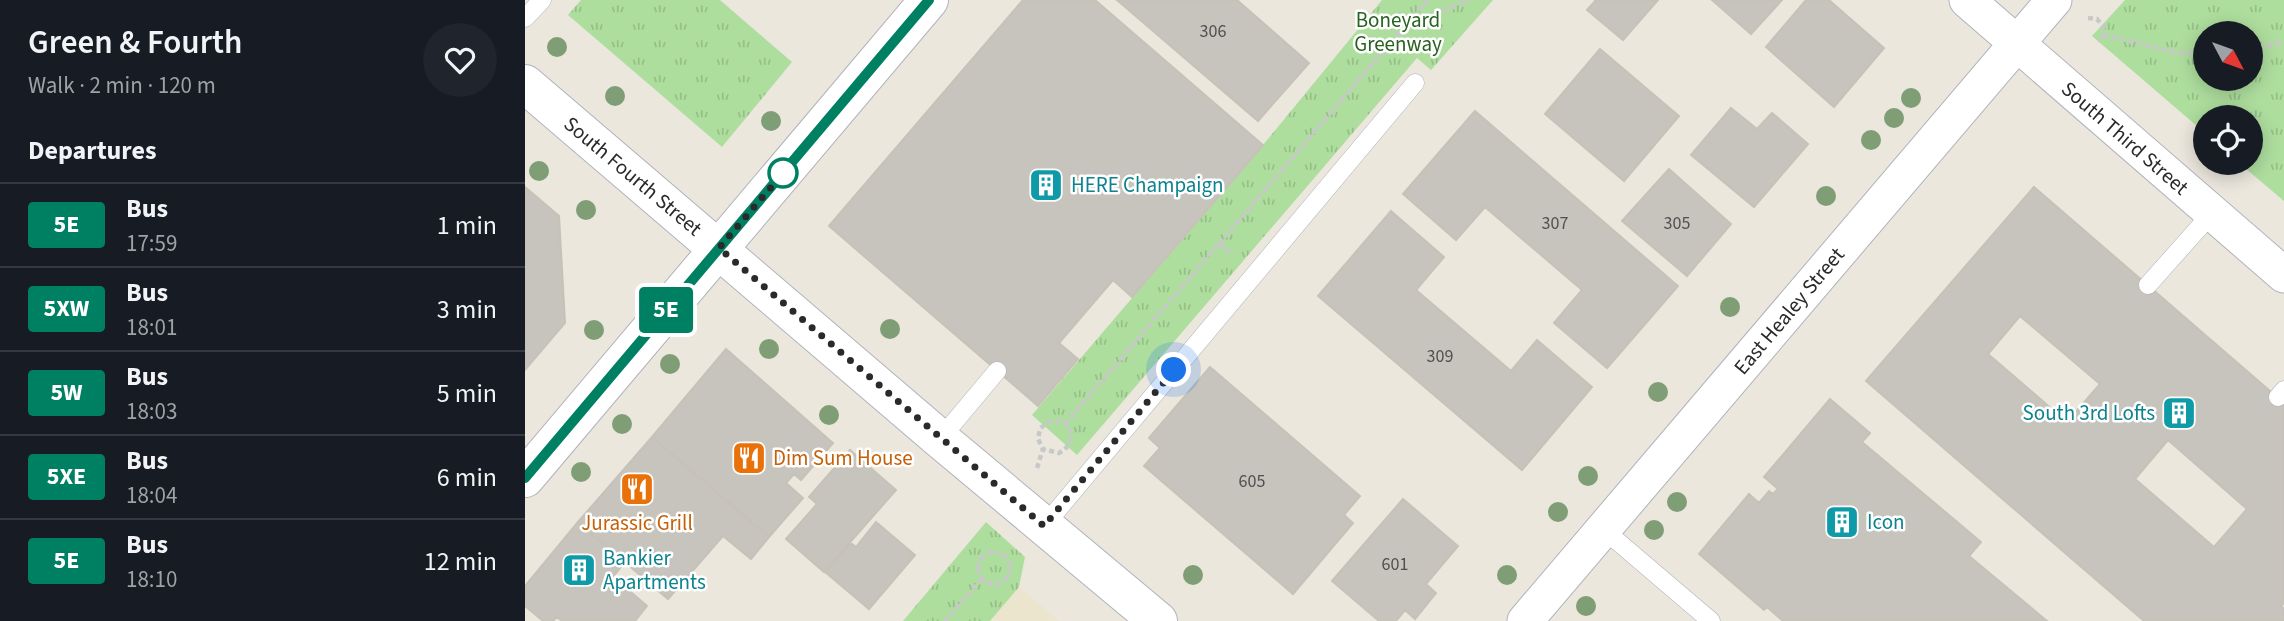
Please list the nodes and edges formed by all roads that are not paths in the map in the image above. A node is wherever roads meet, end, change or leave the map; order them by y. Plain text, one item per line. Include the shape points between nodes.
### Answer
1 (541, 0) edge
2 (929, 0) edge
3 (1967, 0) edge
4 (2054, 0) edge
5 (525, 18) edge
6 (2016, 43) junction
7 (1415, 83) dead end
8 (525, 84) edge
9 (2212, 213) junction
10 (719, 248) junction
11 (2284, 275) edge
12 (2148, 285) dead end
13 (997, 371) dead end
14 (940, 439) junction
15 (525, 478) edge
16 (1044, 526) junction
17 (1603, 529) junction
18 (1158, 621) edge
19 (1525, 621) edge
20 (1711, 621) edge

1 - 5 lane
2 - 10 street
3 - 6 street, South Third Street
4 - 6 street, East Healey Street
6 - 9 street, South Third Street
6 - 17 street, East Healey Street
7 - 16 lane
8 - 10 street, South Fourth Street
9 - 11 street, South Third Street
9 - 12 lane
10 - 14 street, South Fourth Street
10 - 15 street
13 - 14 lane
14 - 16 street, South Fourth Street
16 - 18 street, South Fourth Street
17 - 19 street, East Healey Street
17 - 20 lane

